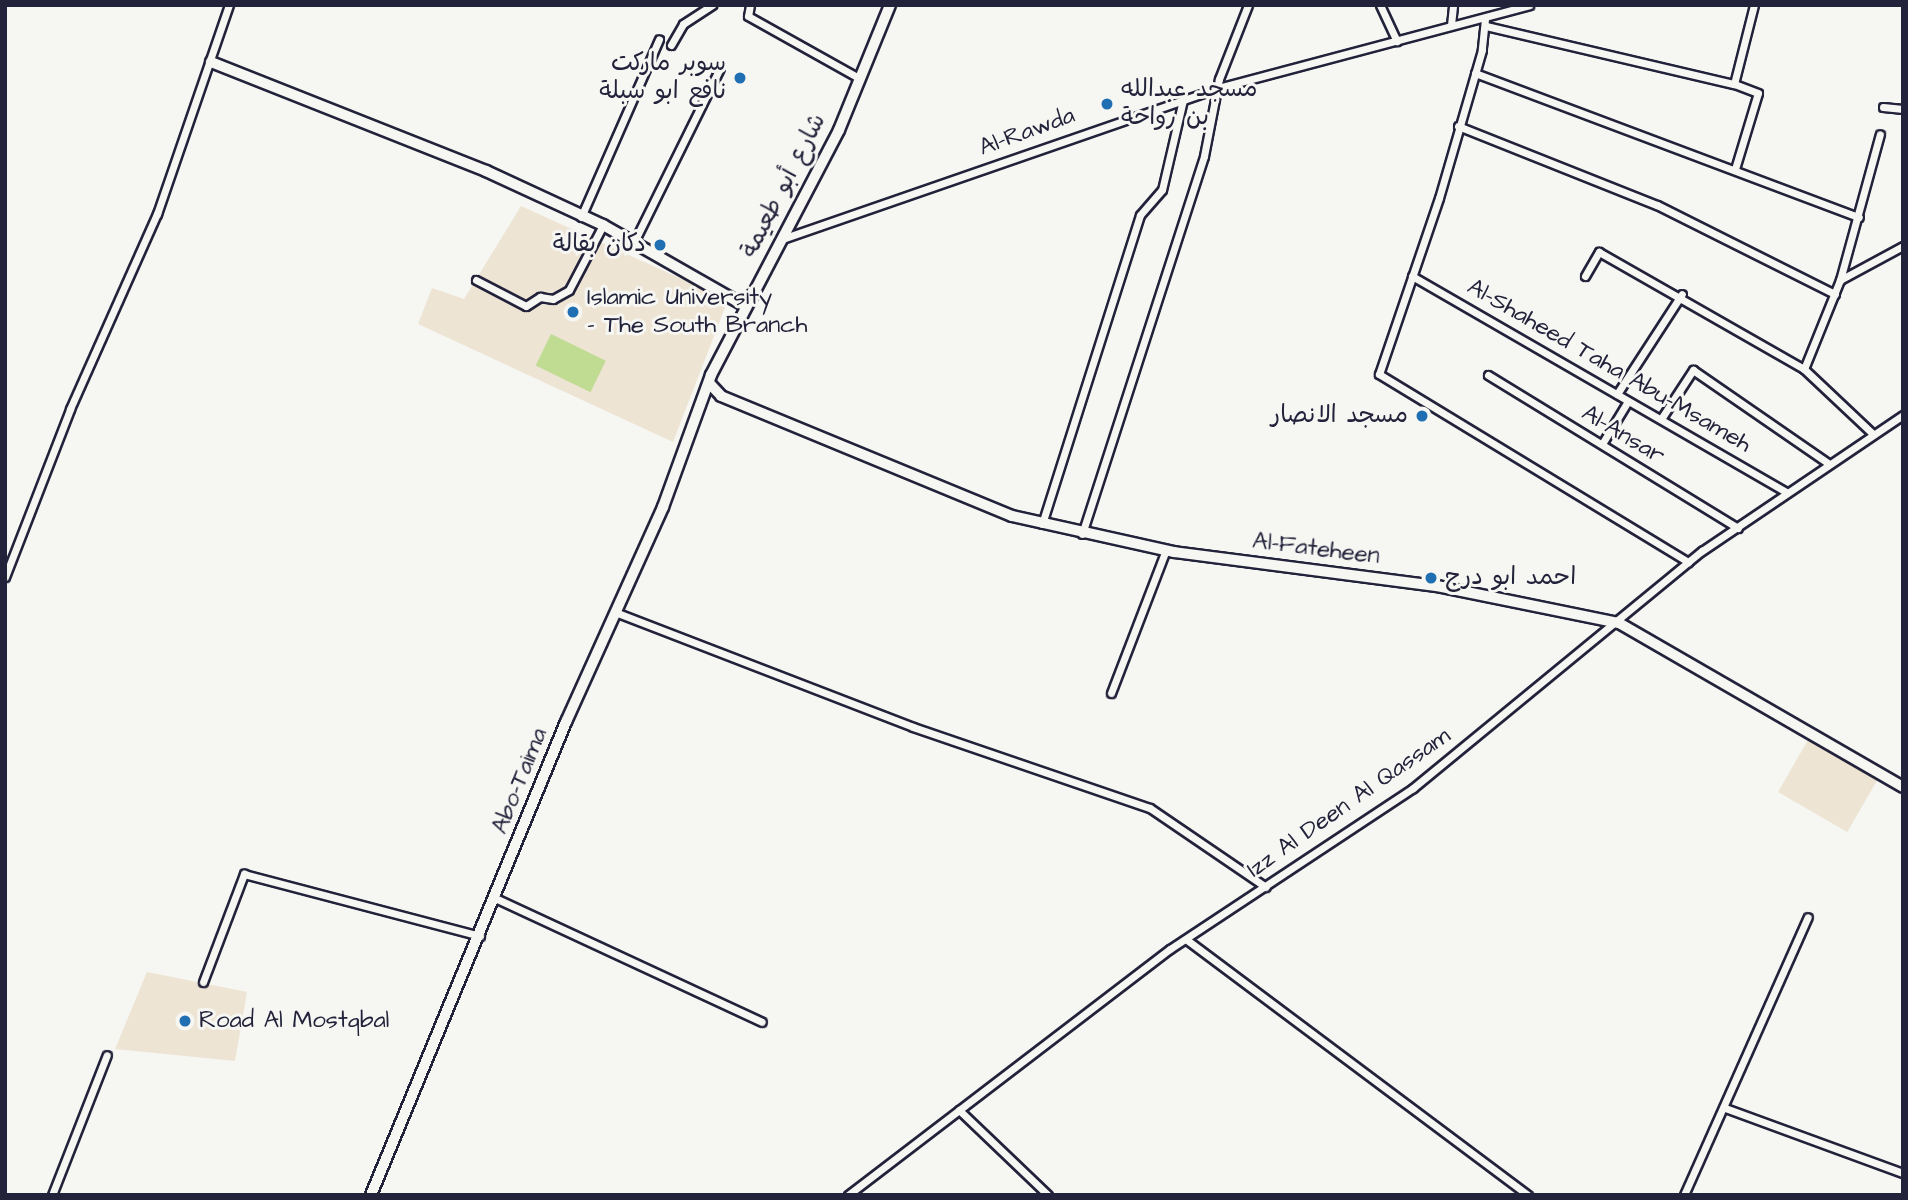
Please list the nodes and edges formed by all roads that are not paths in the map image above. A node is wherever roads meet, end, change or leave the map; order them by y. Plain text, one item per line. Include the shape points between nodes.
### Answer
1 (229, 5) edge
2 (712, 5) edge
3 (750, 5) edge
4 (890, 5) edge
5 (1248, 5) edge
6 (1380, 5) edge
7 (1453, 5) edge
8 (1529, 5) edge
9 (1754, 5) edge
10 (1485, 22) junction
11 (1451, 25) junction
12 (659, 39) dead end
13 (1397, 41) junction
14 (671, 45) dead end
15 (211, 62) junction
16 (720, 68) dead end
17 (1475, 73) junction
18 (859, 78) junction
19 (1734, 84) junction
20 (1218, 88) junction
21 (1182, 100) junction
22 (1883, 107) dead end
23 (1903, 109) edge
24 (1458, 126) junction
25 (1880, 134) dead end
26 (1735, 169) junction
27 (581, 217) junction
28 (1859, 217) junction
29 (603, 225) junction
30 (785, 238) junction
31 (635, 242) junction
32 (1903, 246) edge
33 (1412, 276) junction
34 (1585, 276) dead end
35 (476, 280) dead end
36 (1840, 280) junction
37 (1835, 293) junction
38 (1682, 294) junction
39 (743, 305) junction
40 (1804, 369) junction
41 (1488, 375) dead end
42 (710, 384) junction
43 (1617, 394) junction
44 (1628, 401) junction
45 (1903, 415) edge
46 (1661, 419) junction
47 (1873, 434) junction
48 (1602, 444) junction
49 (1828, 463) junction
50 (1785, 491) junction
51 (1042, 524) junction
52 (1738, 528) junction
53 (1082, 534) junction
54 (1166, 550) junction
55 (1688, 562) junction
56 (5, 577) edge
57 (615, 612) junction
58 (1619, 623) junction
59 (1111, 693) dead end
60 (1903, 787) edge
61 (1266, 887) junction
62 (495, 898) junction
63 (1808, 917) dead end
64 (480, 936) junction
65 (1187, 940) junction
66 (203, 982) dead end
67 (762, 1022) dead end
68 (107, 1055) dead end
69 (1725, 1108) junction
70 (959, 1110) junction
71 (1903, 1173) edge
72 (52, 1195) edge
73 (371, 1195) edge
74 (848, 1195) edge
75 (1048, 1195) edge
76 (1528, 1195) edge
77 (1684, 1195) edge

1 - 15 street
2 - 14 street via 683,24
3 - 18 street via 748,16
4 - 18 street, شارع أبو طعيمة
5 - 20 street
6 - 13 street
7 - 11 street
8 - 10 street, Al-Rawda
9 - 19 street
10 - 11 street, Al-Rawda
10 - 17 street
10 - 19 street
11 - 13 street, Al-Rawda
12 - 27 street
13 - 20 street, Al-Rawda
15 - 27 street via 486,171
15 - 56 street via 157,214 70,409
16 - 31 street
17 - 24 street
17 - 26 street
18 - 30 street, شارع أبو طعيمة
19 - 26 street via 1758,93
20 - 21 street, Al-Rawda
20 - 53 street via 1203,156
21 - 30 street, Al-Rawda
21 - 51 street via 1162,190 1140,215
22 - 23 street
24 - 33 street
24 - 37 street via 1657,205
25 - 28 street
26 - 28 street
27 - 29 street
28 - 36 street
29 - 31 street
29 - 35 street via 569,290 553,299 540,297 526,306
30 - 39 street, شارع أبو طعيمة
31 - 39 street
32 - 36 street
33 - 43 street, Al-Shaheed Taha Abu-Msameh
33 - 55 street via 1379,374
34 - 38 street via 1599,252
36 - 37 street
37 - 40 street
38 - 40 street
38 - 43 street
39 - 42 street, شارع أبو طعيمة
40 - 47 street
41 - 48 street, Al-Ansar
42 - 51 street, Al-Fateheen via 721,396
42 - 57 street, Abo-Taima
43 - 44 street, Al-Shaheed Taha Abu-Msameh
44 - 46 street, Al-Shaheed Taha Abu-Msameh
44 - 48 street
45 - 47 street, Izz Al Deen Al Qassam
46 - 49 street via 1693,370
46 - 50 street, Al-Shaheed Taha Abu-Msameh
47 - 49 street, Izz Al Deen Al Qassam
48 - 52 street, Al-Ansar
49 - 50 street, Izz Al Deen Al Qassam
50 - 52 street, Izz Al Deen Al Qassam
51 - 53 street, Al-Fateheen
52 - 55 street, Izz Al Deen Al Qassam
53 - 54 street, Al-Fateheen
54 - 58 street, Al-Fateheen via 1437,586
54 - 59 street
55 - 58 street, Izz Al Deen Al Qassam
57 - 61 street via 913,727 1150,808
57 - 62 street, Abo-Taima
58 - 60 street, Al-Fateheen
58 - 61 street, Izz Al Deen Al Qassam via 1413,788
61 - 65 street, Izz Al Deen Al Qassam
62 - 64 street, Abo-Taima
62 - 67 street
63 - 69 street
64 - 66 street via 244,873
64 - 73 street, Abo-Taima
65 - 70 street, Izz Al Deen Al Qassam
65 - 76 street
68 - 72 street
69 - 71 street
69 - 77 street
70 - 74 street, Izz Al Deen Al Qassam
70 - 75 street

